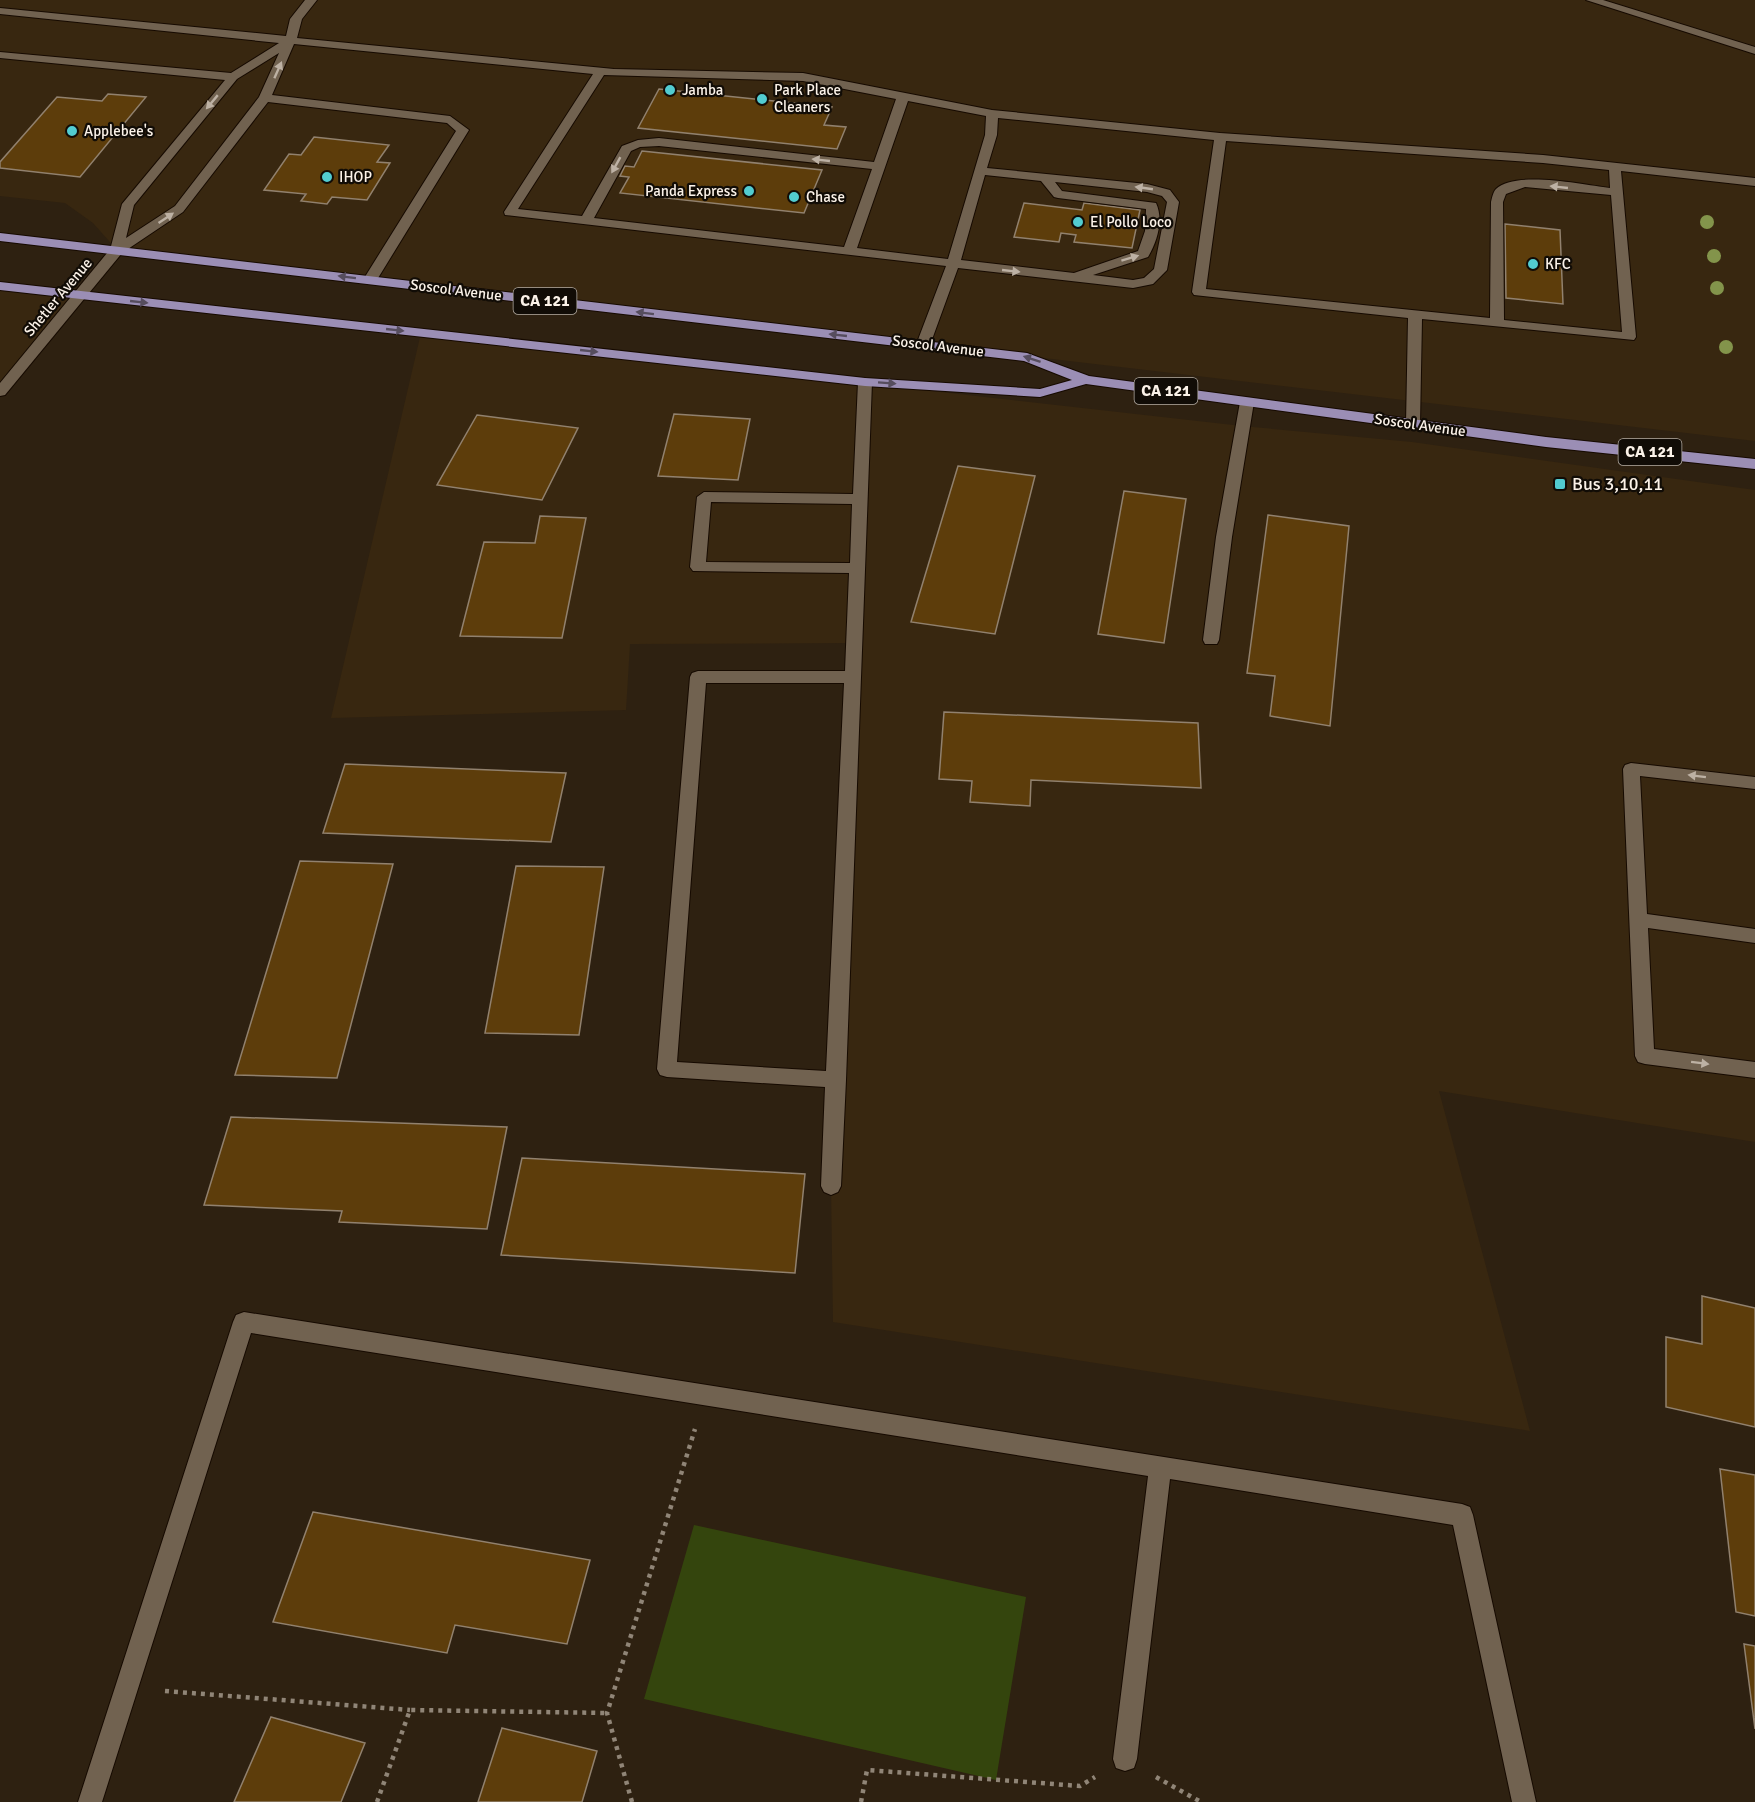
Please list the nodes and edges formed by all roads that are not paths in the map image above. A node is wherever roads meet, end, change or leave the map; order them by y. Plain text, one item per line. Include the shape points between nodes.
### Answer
1 (311, 0) edge
2 (1592, 0) edge
3 (0, 11) edge
4 (290, 41) junction
5 (1755, 51) edge
6 (0, 56) edge
7 (600, 72) junction
8 (233, 77) junction
9 (903, 97) junction
10 (265, 98) junction
11 (992, 114) junction
12 (1220, 137) junction
13 (879, 166) junction
14 (1615, 168) junction
15 (979, 171) junction
16 (1045, 178) junction
17 (1755, 182) edge
18 (1617, 192) junction
19 (586, 221) junction
20 (0, 237) edge
21 (117, 250) junction
22 (849, 250) junction
23 (952, 264) junction
24 (1075, 278) junction
25 (370, 280) junction
26 (0, 286) edge
27 (81, 296) junction
28 (1415, 314) junction
29 (1497, 323) junction
30 (922, 345) junction
31 (1086, 380) junction
32 (865, 382) junction
33 (2, 388) edge
34 (1246, 402) junction
35 (1413, 424) junction
36 (1755, 464) edge
37 (860, 499) junction
38 (857, 568) junction
39 (1211, 640) dead end
40 (852, 676) junction
41 (1755, 783) edge
42 (1638, 920) junction
43 (1755, 936) edge
44 (1755, 1070) edge
45 (836, 1080) junction
46 (831, 1186) dead end
47 (1160, 1467) junction
48 (1125, 1759) road end
49 (90, 1802) edge
50 (1524, 1802) edge

1 - 4 street via 296,19
2 - 5 street
3 - 4 street
4 - 7 street
4 - 8 street
10 -> 4 street
6 - 8 street
7 - 9 street via 803,77
7 - 19 street via 510,212
8 -> 21 street via 128,204
9 - 11 street
9 - 13 street
21 -> 10 street via 179,209
10 - 25 street via 450,120 463,130
11 - 12 street
11 - 15 street via 991,135
12 - 14 street
12 - 28 street via 1199,292
13 -> 19 street via 659,142 638,144 626,149
13 - 22 street
14 - 17 street
14 - 18 street
15 - 16 street
15 - 23 street
24 -> 16 street via 1143,254 1149,241 1152,206 1058,194
24 -> 16 street via 1133,284 1148,281 1160,270 1173,202 1166,193 1148,188
18 -> 29 street via 1525,183 1500,192
18 - 29 street via 1629,337
19 - 22 street
20 - 21 main road, Soscol Avenue / CA 121
25 -> 21 main road, Soscol Avenue / CA 121
21 - 27 street, Shetler Avenue
22 - 23 street
23 -> 24 street
23 - 30 street
30 -> 25 main road, Soscol Avenue / CA 121
26 - 27 main road, Soscol Avenue / CA 121
27 -> 32 main road, Soscol Avenue / CA 121
27 - 33 street, Shetler Avenue
28 - 29 street
28 - 35 street
31 -> 30 main road, Soscol Avenue / CA 121 via 1028,357
32 -> 31 main road, Soscol Avenue / CA 121 via 1041,393
31 - 34 main road, Soscol Avenue / CA 121
32 - 37 street
34 - 35 main road, Soscol Avenue / CA 121
34 - 39 street
35 - 36 main road, Soscol Avenue / CA 121
37 - 38 street
37 - 38 street via 704,497 698,567
38 - 40 street
40 - 45 street
40 - 45 street via 698,677 667,1069
41 -> 42 street via 1631,769
42 - 43 street
42 -> 44 street via 1646,1056
45 - 46 street
47 - 48 street
47 - 49 street via 244,1322
47 - 50 street via 1462,1515

